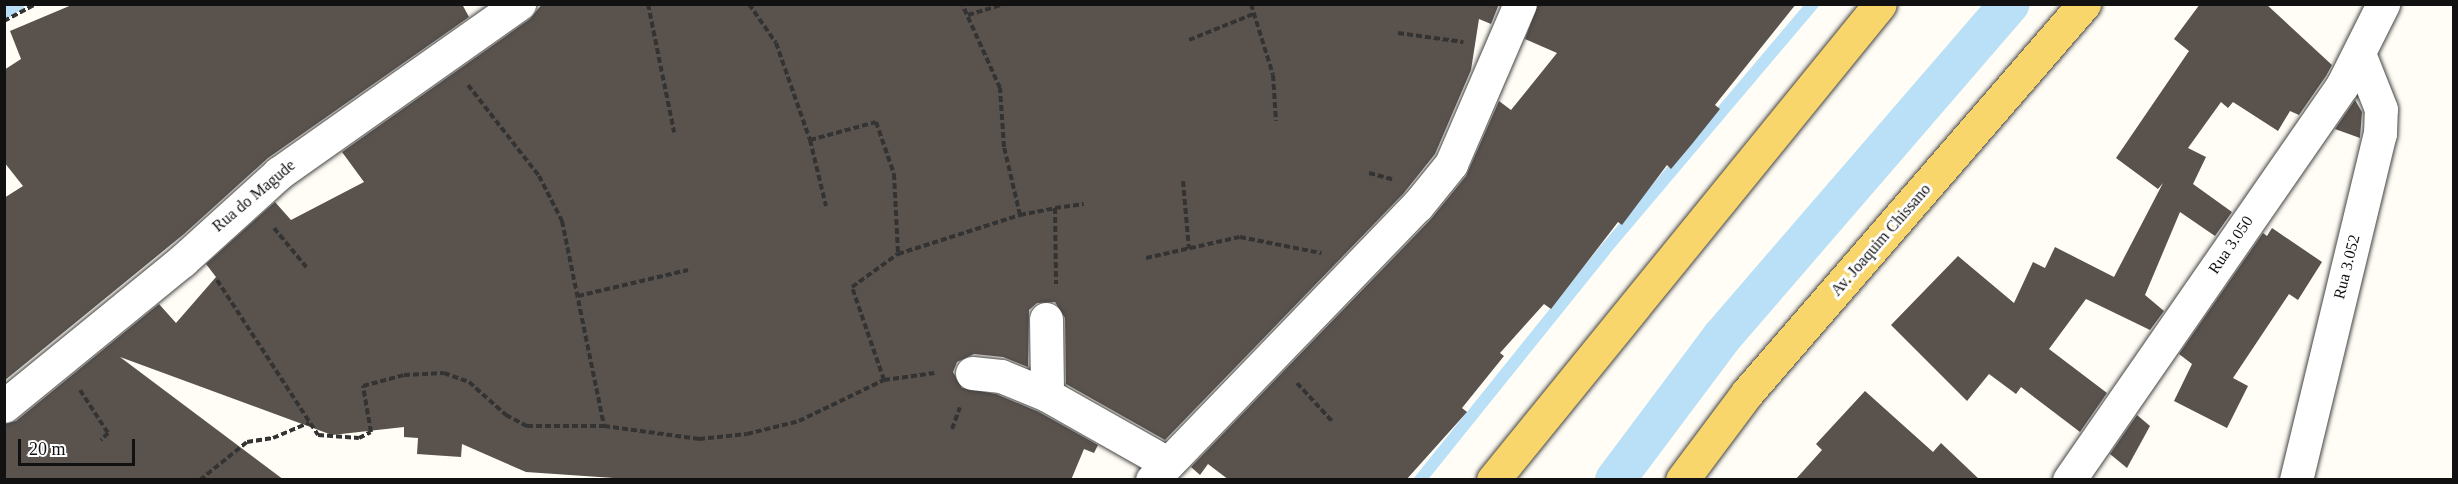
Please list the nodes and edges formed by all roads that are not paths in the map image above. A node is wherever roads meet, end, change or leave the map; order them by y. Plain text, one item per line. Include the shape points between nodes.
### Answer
1 (519, 4) edge
2 (1520, 4) edge
3 (1880, 4) edge
4 (2084, 4) edge
5 (2383, 4) edge
6 (2360, 56) junction
7 (1046, 320) road end
8 (972, 373) road end
9 (1047, 395) junction
10 (4, 406) edge
11 (1160, 472) edge
12 (1493, 480) edge
13 (1682, 480) edge
14 (2069, 480) edge
15 (2296, 480) edge

1 - 10 street, Rua do Magude via 447,58 332,132 61,363
2 - 11 street via 1501,56 1451,164 1358,268
3 - 12 main road
4 - 13 main road, Av. Joaquim Chissano via 1747,393
5 - 6 street, Rua 3.050
6 - 14 street, Rua 3.050
6 - 15 street, Rua 3.052 via 2381,109 2380,134
7 - 9 street
8 - 9 street via 1001,376
9 - 11 street

